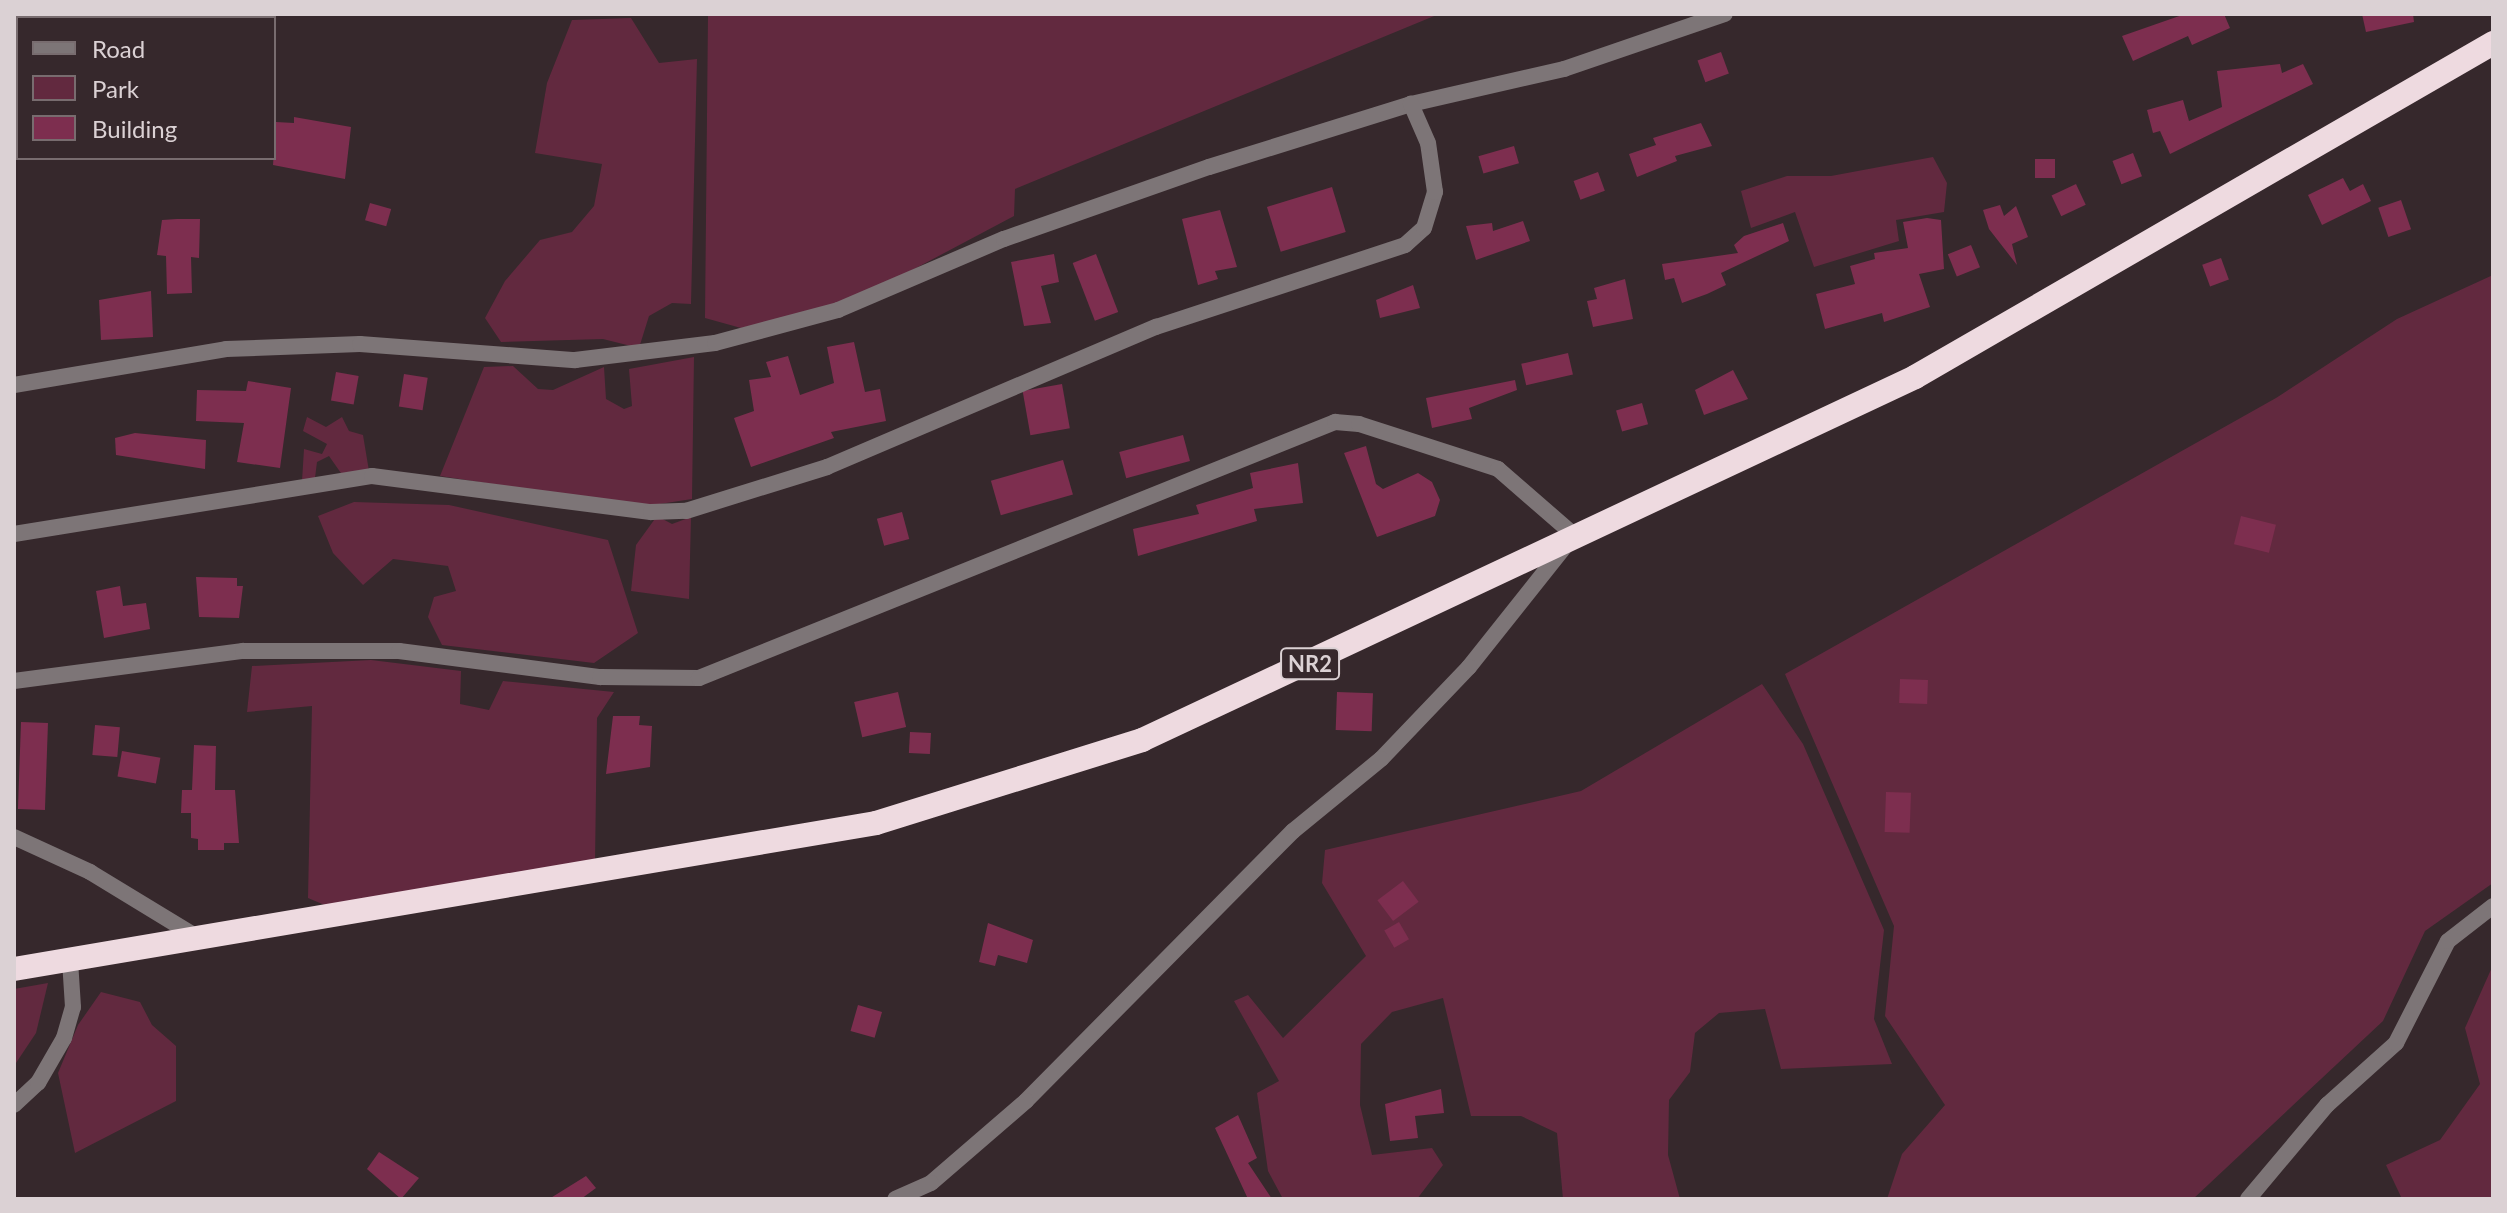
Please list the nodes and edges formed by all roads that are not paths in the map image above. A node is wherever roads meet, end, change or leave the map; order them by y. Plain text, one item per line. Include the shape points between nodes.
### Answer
1 (1725, 14) edge
2 (2493, 43) edge
3 (1411, 104) junction
4 (14, 385) edge
5 (14, 534) edge
6 (1574, 535) junction
7 (14, 681) edge
8 (14, 837) edge
9 (2493, 906) edge
10 (192, 934) junction
11 (70, 960) junction
12 (14, 969) edge
13 (14, 1105) edge
14 (895, 1199) edge
15 (2248, 1199) edge

1 - 3 street via 1564,69
2 - 6 highway, NR2 via 1915,377
3 - 4 street via 1016,234 838,310 715,343 575,360 360,344 226,349
3 - 5 street via 1428,143 1435,192 1424,228 1405,245 1156,327 827,467 686,511 651,512 372,476
6 - 7 street via 1498,469 1359,424 1335,422 699,678 600,677 399,651 243,651
6 - 10 highway, NR2 via 1422,613 1142,740 1033,778 876,823 690,858
6 - 14 street via 1469,667 1381,759 1293,831 1026,1101 931,1183
8 - 10 street via 90,872
9 - 15 street via 2448,941 2396,1043 2327,1105
10 - 11 highway, NR2
11 - 12 highway, NR2
11 - 13 street via 73,1007 64,1038 38,1083

